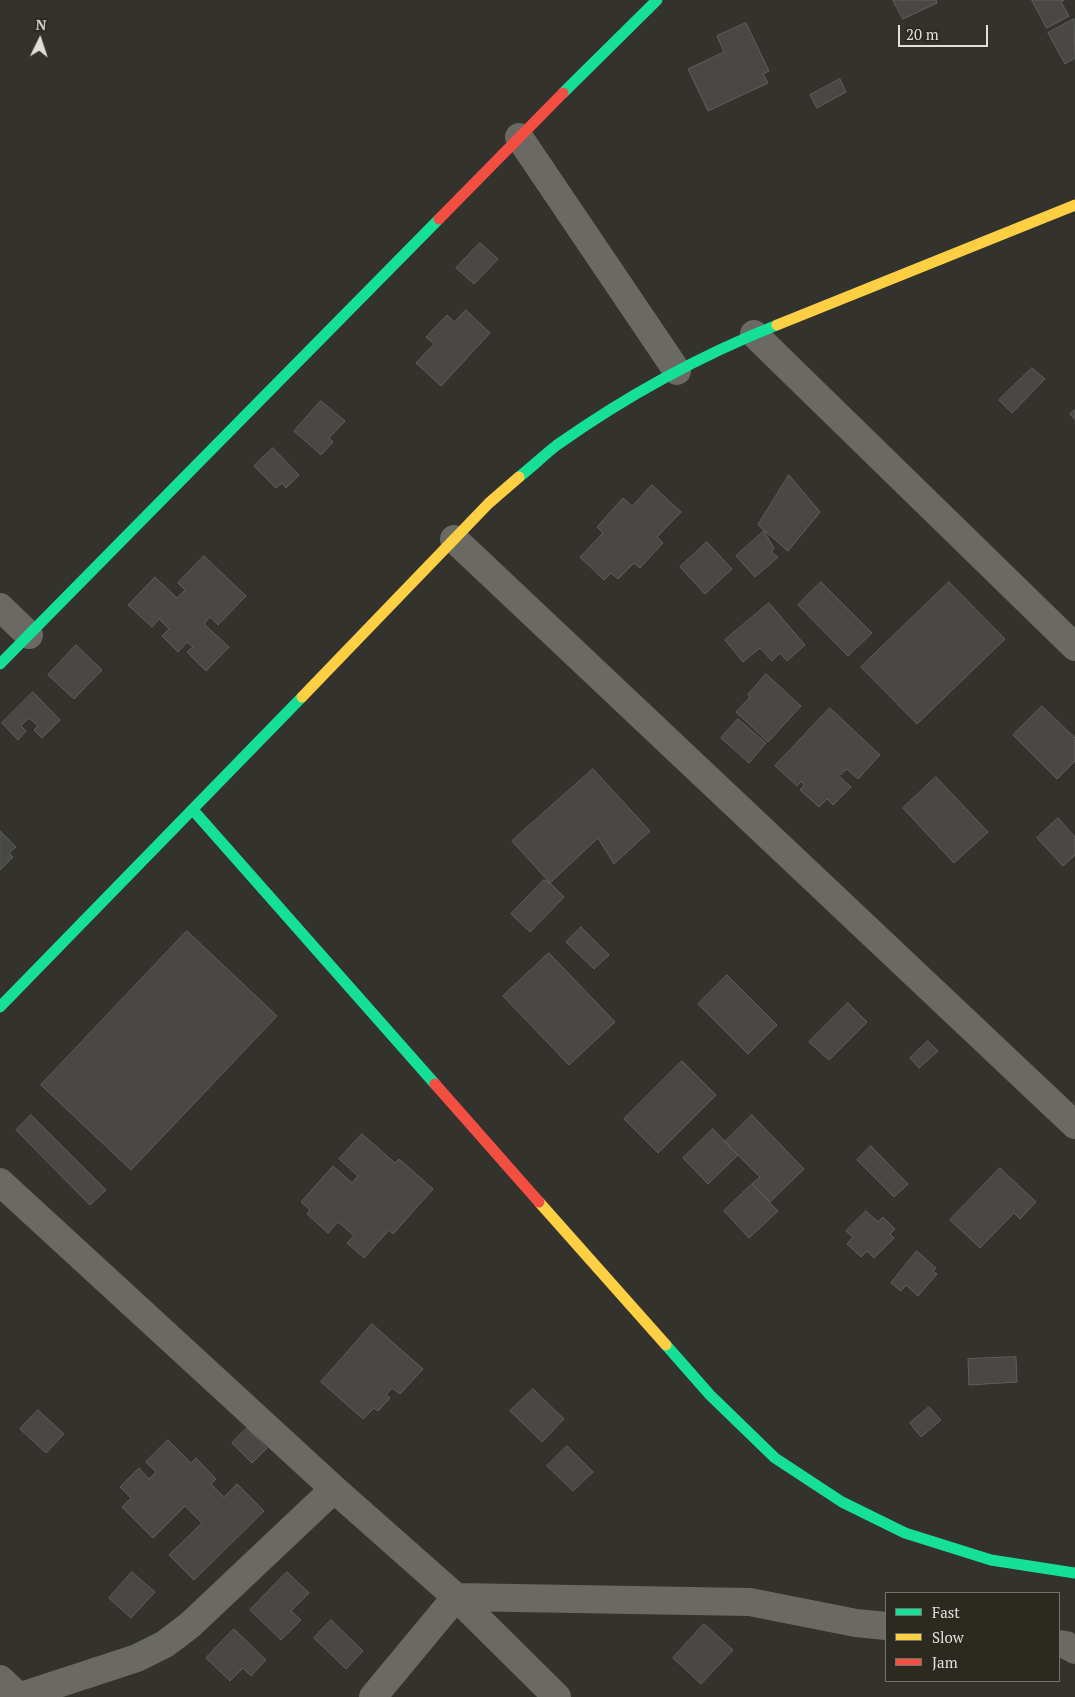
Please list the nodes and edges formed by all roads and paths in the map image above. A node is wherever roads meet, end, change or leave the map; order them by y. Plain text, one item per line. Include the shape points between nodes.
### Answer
1 (657, 0) edge
2 (519, 137) junction
3 (1075, 205) edge
4 (754, 334) junction
5 (677, 371) junction
6 (454, 539) junction
7 (0, 607) edge
8 (29, 635) junction
9 (1075, 647) edge
10 (0, 664) edge
11 (193, 810) junction
12 (0, 1007) edge
13 (1075, 1125) edge
14 (0, 1182) edge
15 (334, 1490) junction
16 (1075, 1573) edge
17 (456, 1597) junction
18 (885, 1626) edge
19 (1060, 1644) edge
20 (1075, 1650) edge
21 (0, 1679) edge
22 (18, 1697) edge
23 (373, 1697) edge
24 (557, 1697) edge

1 - 2 street
2 - 5 street
2 - 8 street
3 - 4 street
4 - 5 street
4 - 9 street
5 - 6 street via 556,446 489,503
6 - 11 street
6 - 13 street
7 - 8 street
8 - 10 street
11 - 12 street
11 - 16 street via 703,1387 775,1458 842,1502 904,1533 991,1560
14 - 15 street
15 - 17 street
15 - 22 street via 165,1644 137,1658
17 - 18 street via 750,1602
17 - 23 street
17 - 24 street
19 - 20 street
21 - 22 street

